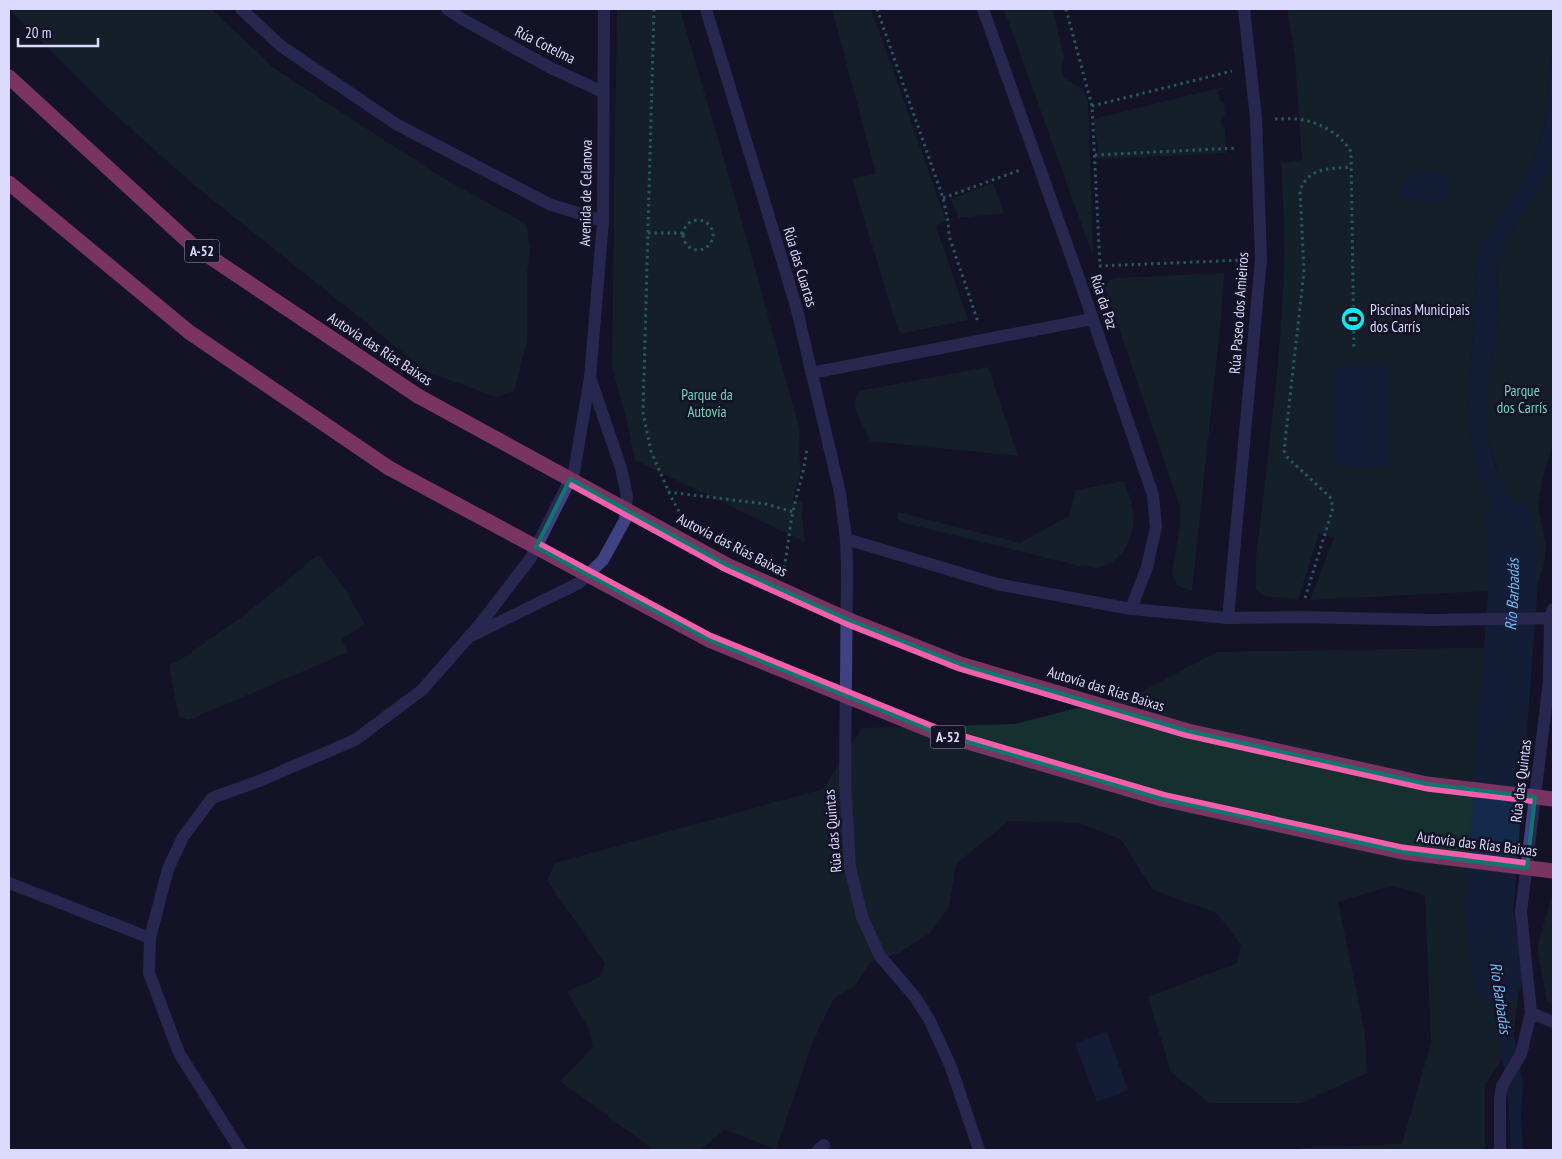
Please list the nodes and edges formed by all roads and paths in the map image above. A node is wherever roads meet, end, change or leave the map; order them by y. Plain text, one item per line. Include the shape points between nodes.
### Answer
1 (241, 9) edge
2 (447, 9) edge
3 (604, 9) edge
4 (654, 9) edge
5 (706, 9) edge
6 (877, 9) edge
7 (983, 9) edge
8 (1066, 9) edge
9 (1244, 9) edge
10 (1251, 66) junction
11 (9, 77) edge
12 (603, 92) junction
13 (1092, 106) junction
14 (1256, 118) junction
15 (1258, 147) junction
16 (1095, 155) junction
17 (1038, 163) junction
18 (1351, 167) junction
19 (9, 183) edge
20 (943, 198) junction
21 (603, 221) junction
22 (648, 233) junction
23 (684, 233) junction
24 (1261, 260) junction
25 (1100, 266) junction
26 (1077, 273) junction
27 (1092, 319) junction
28 (983, 339) junction
29 (1354, 350) dead end
30 (812, 373) junction
31 (590, 378) junction
32 (668, 492) junction
33 (793, 512) dead end
34 (683, 518) dead end
35 (846, 539) junction
36 (1131, 609) junction
37 (1552, 613) edge
38 (1299, 617) junction
39 (1228, 618) junction
40 (467, 638) junction
41 (1553, 799) edge
42 (1553, 871) edge
43 (9, 883) edge
44 (150, 938) junction
45 (1531, 1013) junction
46 (1553, 1022) edge
47 (240, 1150) edge
48 (979, 1150) edge
49 (1500, 1150) edge

1 - 21 street via 281,46 396,124 549,204
2 - 12 street, Rúa Cotelma via 551,68
3 - 12 street, Avenida de Celanova
4 - 22 path
5 - 30 street, Rúa das Cuartas via 796,306
6 - 20 path
7 - 17 street, Rúa da Paz
8 - 13 path
9 - 10 street, Rúa Paseo dos Amieiros
10 - 13 path
10 - 14 street, Rúa Paseo dos Amieiros
11 - 41 highway, Autovía das Rías Baixas / A-52, bridge via 192,245 418,396 727,564 848,620 960,664 1188,732 1427,784
12 - 21 street, Avenida de Celanova
13 - 16 path
14 - 15 street, Rúa Paseo dos Amieiros
14 - 18 path via 1303,120 1329,130 1346,143 1351,152
15 - 16 path
15 - 24 street, Rúa Paseo dos Amieiros
16 - 25 path
17 - 20 path
17 - 26 street, Rúa da Paz
18 - 29 path
18 - 38 path via 1311,174 1300,191 1304,270 1284,450 1288,458 1330,497 1333,508
19 - 42 highway, Autovía das Rías Baixas / A-52, bridge via 189,332 390,468 709,640 937,734 1162,799 1402,852
20 - 28 path via 949,236
21 - 31 street, Avenida de Celanova
22 - 23 path
22 - 32 path via 643,413 651,451
23 - 23 path via 686,226 694,220 704,221 711,227 713,236 709,245 696,249 687,245
24 - 25 path
24 - 39 street, Rúa Paseo dos Amieiros
25 - 26 path
26 - 27 street, Rúa da Paz
27 - 28 street
27 - 36 street, Rúa da Paz via 1153,496 1156,527 1147,567
28 - 30 street
30 - 35 street, Rúa das Cuartas via 840,493
31 - 40 street, Avenida de Celanova via 574,472 530,559
31 - 40 street via 621,468 627,496 625,520 604,560 579,583
32 - 33 path via 766,504
32 - 34 path
35 - 36 street via 997,584
35 - 48 street, Rúa das Quintas via 845,783 850,867 862,917 880,956 929,1019 951,1067
36 - 39 street
37 - 38 street via 1432,620
37 - 45 street, Rúa das Quintas via 1549,681 1521,912
38 - 39 street
40 - 44 street, Avenida de Celanova via 422,690 355,740 212,798 183,837 168,869
43 - 44 street
44 - 47 street, Avenida de Celanova via 149,973 178,1053
45 - 46 street
45 - 49 street, Rúa das Quintas via 1521,1054 1502,1086

